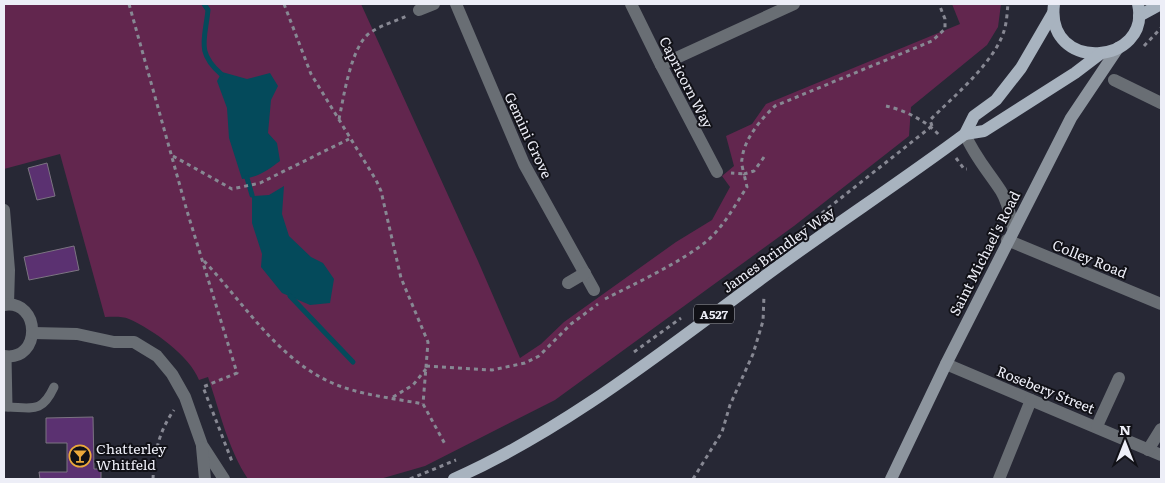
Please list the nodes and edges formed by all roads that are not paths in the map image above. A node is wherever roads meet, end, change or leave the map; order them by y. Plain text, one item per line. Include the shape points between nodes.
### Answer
1 (434, 4) edge
2 (456, 4) edge
3 (632, 4) edge
4 (794, 4) edge
5 (1161, 4) edge
6 (1054, 8) edge
7 (419, 10) road end
8 (1138, 10) edge
9 (1118, 48) junction
10 (1100, 54) junction
11 (661, 65) junction
12 (1114, 80) dead end
13 (1161, 103) edge
14 (965, 134) junction
15 (717, 172) road end
16 (4, 210) edge
17 (1013, 228) junction
18 (1007, 240) junction
19 (585, 273) junction
20 (568, 284) dead end
21 (594, 290) dead end
22 (1161, 304) edge
23 (6, 305) edge
24 (33, 333) junction
25 (5, 356) edge
26 (946, 364) junction
27 (1119, 378) dead end
28 (54, 387) dead end
29 (1031, 400) junction
30 (6, 407) edge
31 (1097, 426) junction
32 (1161, 429) edge
33 (202, 445) junction
34 (1148, 450) junction
35 (1161, 455) edge
36 (205, 479) edge
37 (224, 479) edge
38 (454, 479) edge
39 (891, 479) edge
40 (999, 479) edge

1 - 7 street
2 - 19 street, Gemini Grove via 524,164
3 - 11 street, Capricorn Way
4 - 11 street
5 - 8 main road
6 - 10 main road via 1056,27 1070,46 1085,53
6 - 14 main road, James Brindley Way / A527 via 1021,68 996,100 974,116
8 - 9 main road via 1135,30
9 - 10 main road
9 - 17 street, Saint Michael's Road via 1071,118
10 - 14 main road, James Brindley Way / A527 via 984,131
11 - 15 street, Capricorn Way
12 - 13 street
14 - 17 street via 972,152 1001,192 1009,208
14 - 38 main road, James Brindley Way / A527 via 616,386 512,452
16 - 23 street via 9,270
17 - 18 street, Saint Michael's Road
18 - 22 street, Colley Road
18 - 26 street, Saint Michael's Road
19 - 20 street
19 - 21 street, Gemini Grove
23 - 24 street via 18,307 28,314
24 - 25 street via 24,351
24 - 33 street via 77,334 114,342 134,342 157,356 185,397
25 - 30 lane
26 - 29 street, Rosebery Street
26 - 39 street, Saint Michael's Road
27 - 31 street
28 - 30 lane via 48,401 37,408
29 - 31 street, Rosebery Street
29 - 40 street
31 - 34 street, Rosebery Street
32 - 34 street
33 - 36 street
33 - 37 street
34 - 35 street, Rosebery Street

